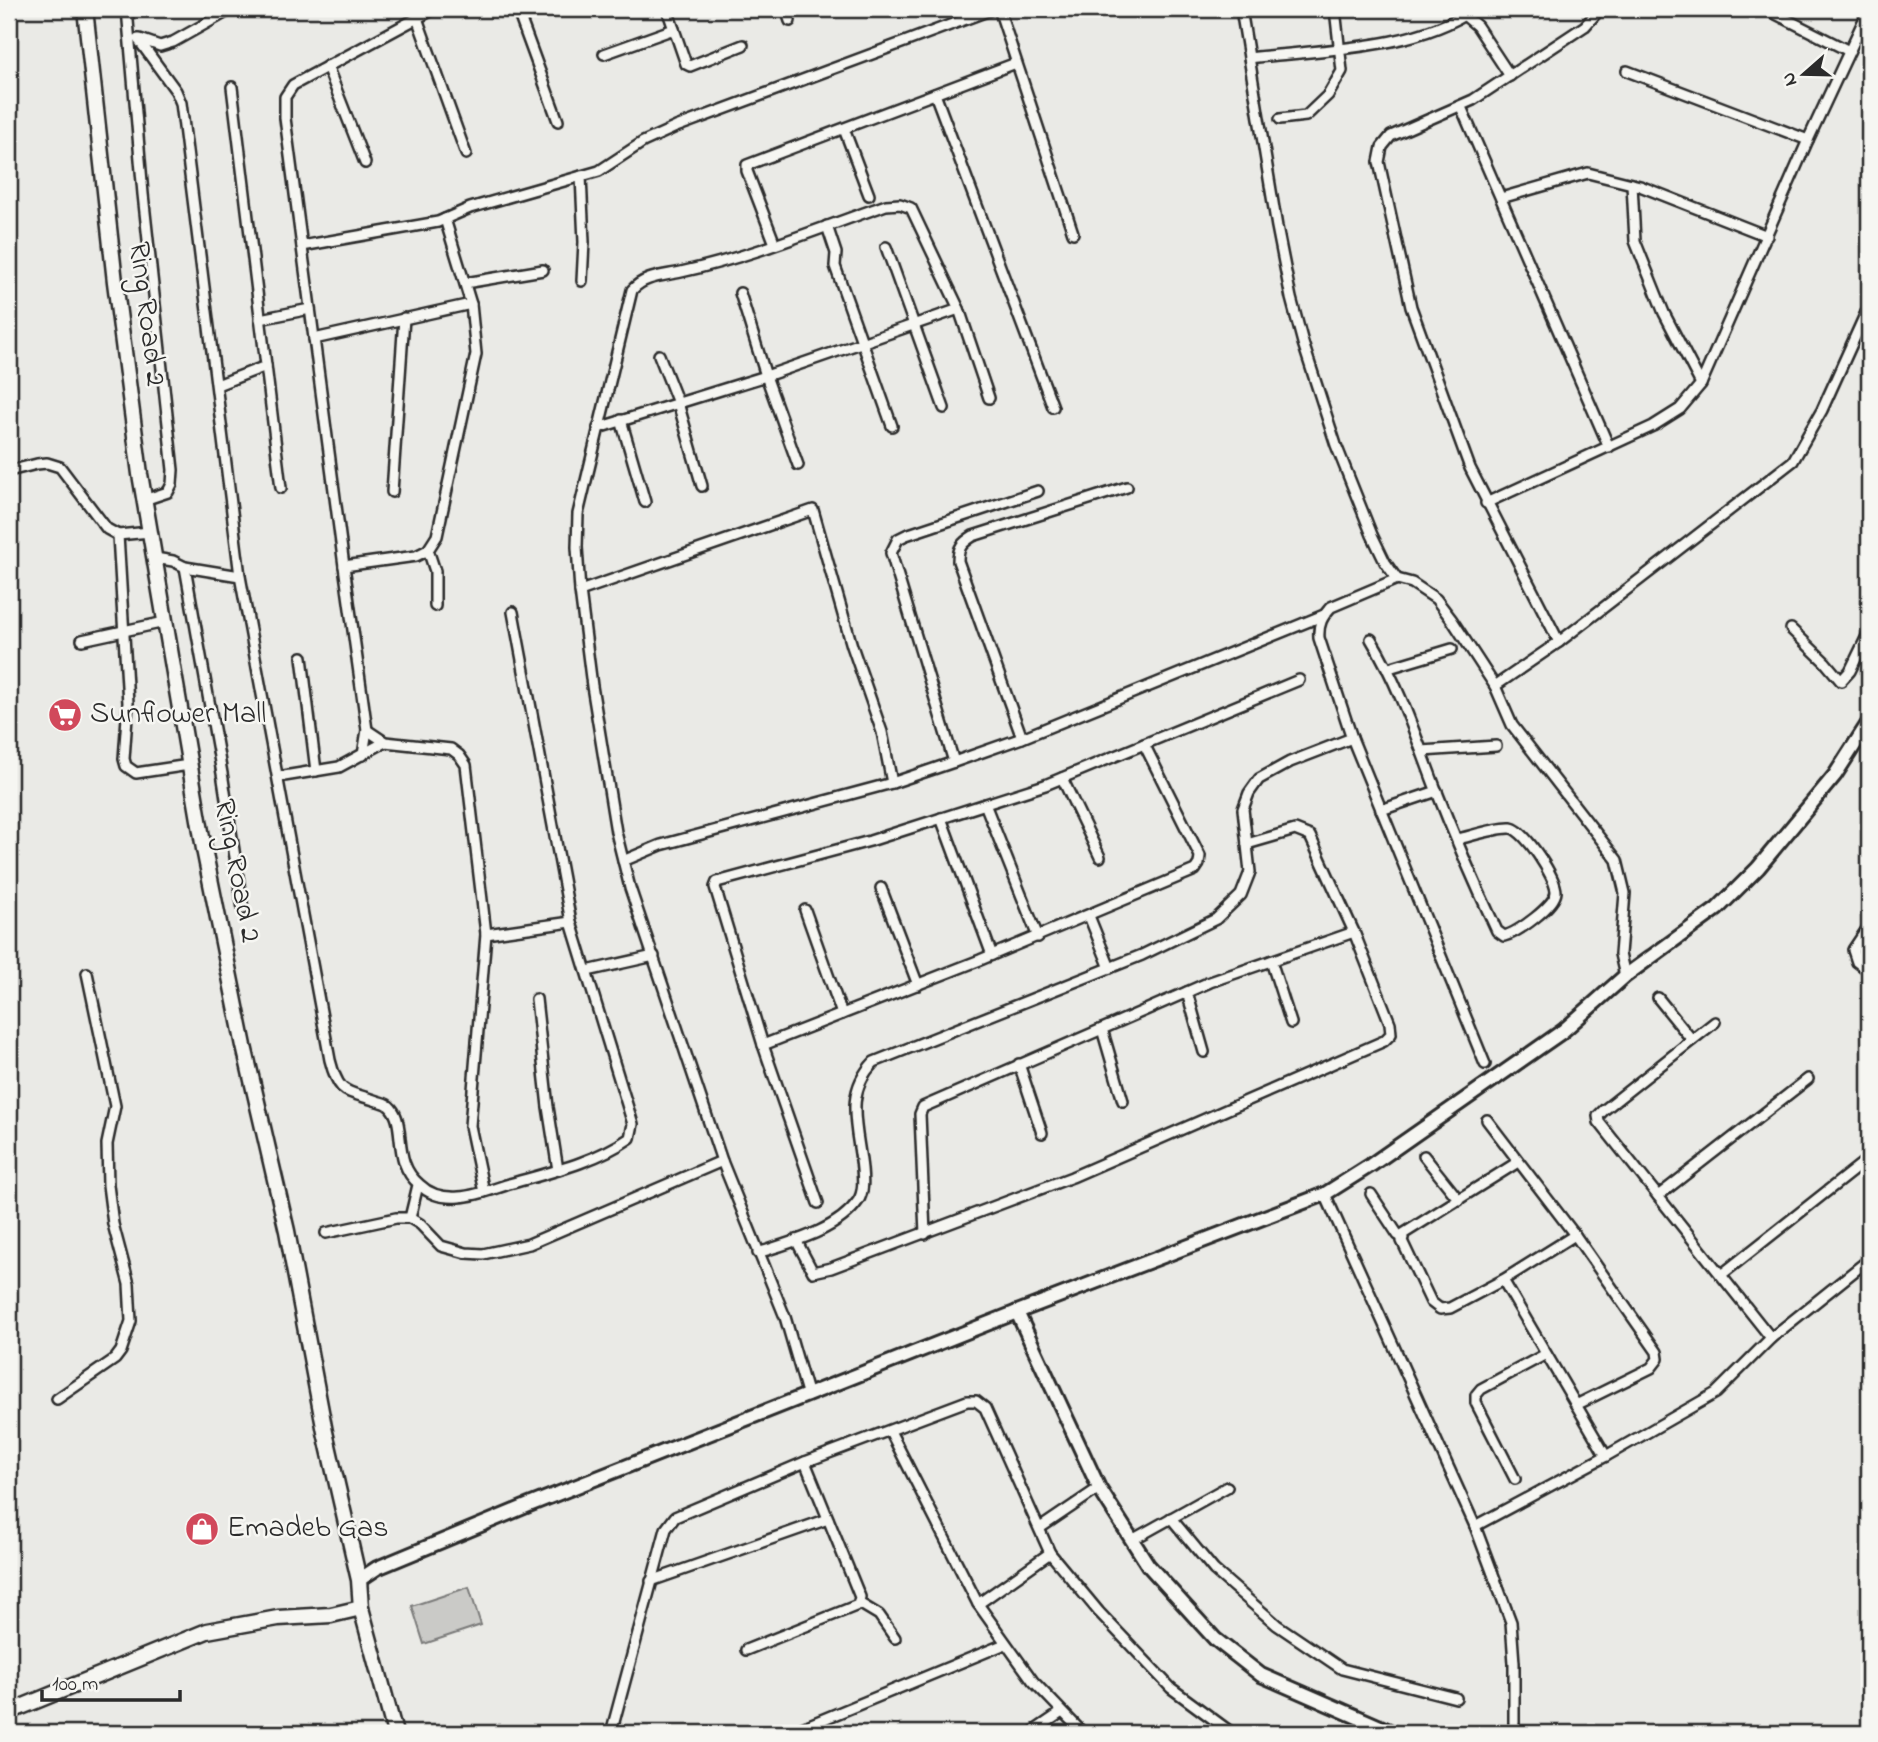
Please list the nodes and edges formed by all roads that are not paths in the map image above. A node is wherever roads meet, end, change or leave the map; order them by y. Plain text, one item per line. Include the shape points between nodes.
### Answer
1 (85, 9) edge
2 (127, 9) edge
3 (232, 9) edge
4 (434, 9) edge
5 (517, 9) edge
6 (667, 9) edge
7 (786, 9) edge
8 (993, 9) edge
9 (999, 9) edge
10 (1241, 9) edge
11 (1335, 9) edge
12 (1474, 9) edge
13 (1600, 9) edge
14 (1766, 9) edge
15 (1869, 9) edge
16 (1464, 15) junction
17 (417, 18) junction
18 (790, 21) dead end
19 (129, 24) junction
20 (674, 29) junction
21 (138, 39) junction
22 (743, 46) dead end
23 (1341, 48) junction
24 (1849, 51) junction
25 (604, 54) dead end
26 (1249, 58) junction
27 (1016, 63) junction
28 (327, 66) junction
29 (1627, 71) dead end
30 (1510, 76) junction
31 (232, 87) dead end
32 (935, 94) junction
33 (1461, 107) junction
34 (1280, 119) dead end
35 (558, 121) dead end
36 (844, 129) junction
37 (1808, 140) junction
38 (466, 154) dead end
39 (365, 163) dead end
40 (581, 176) junction
41 (1632, 184) junction
42 (869, 195) dead end
43 (1501, 198) junction
44 (445, 219) junction
45 (827, 226) junction
46 (1073, 233) dead end
47 (1767, 236) junction
48 (775, 244) junction
49 (302, 246) junction
50 (886, 247) dead end
51 (543, 270) dead end
52 (582, 281) dead end
53 (465, 283) junction
54 (740, 293) dead end
55 (471, 304) junction
56 (1869, 306) edge
57 (310, 309) junction
58 (959, 309) junction
59 (404, 318) junction
60 (260, 320) junction
61 (914, 326) junction
62 (314, 339) junction
63 (861, 344) junction
64 (659, 355) dead end
65 (266, 366) junction
66 (766, 376) junction
67 (1701, 384) junction
68 (217, 385) junction
69 (989, 398) dead end
70 (678, 403) junction
71 (1053, 407) dead end
72 (944, 408) dead end
73 (621, 421) junction
74 (892, 426) dead end
75 (598, 428) junction
76 (1609, 447) junction
77 (798, 465) dead end
78 (9, 471) edge
79 (702, 486) dead end
80 (1128, 487) dead end
81 (281, 488) dead end
82 (1038, 491) dead end
83 (392, 492) dead end
84 (144, 500) junction
85 (645, 502) dead end
86 (1486, 503) junction
87 (150, 532) junction
88 (118, 535) junction
89 (428, 550) junction
90 (155, 558) junction
91 (344, 566) junction
92 (185, 567) junction
93 (240, 576) junction
94 (1397, 579) junction
95 (580, 591) junction
96 (435, 606) dead end
97 (513, 612) dead end
98 (1324, 615) junction
99 (165, 622) junction
100 (1791, 629) dead end
101 (123, 631) junction
102 (1869, 632) edge
103 (1371, 639) dead end
104 (82, 640) dead end
105 (1559, 642) junction
106 (1452, 649) dead end
107 (302, 657) dead end
108 (1389, 668) junction
109 (1299, 680) dead end
110 (1495, 686) junction
111 (1869, 722) edge
112 (368, 730) junction
113 (1022, 738) junction
114 (1352, 738) junction
115 (385, 742) junction
116 (1144, 744) junction
117 (1496, 746) dead end
118 (1422, 751) junction
119 (363, 755) junction
120 (954, 762) junction
121 (190, 765) junction
122 (316, 771) junction
123 (278, 776) junction
124 (1062, 778) junction
125 (892, 783) junction
126 (1437, 791) junction
127 (985, 804) junction
128 (1381, 810) junction
129 (942, 818) junction
130 (1458, 839) junction
131 (1247, 844) junction
132 (1100, 857) dead end
133 (623, 860) junction
134 (881, 888) dead end
135 (243, 909) dead end
136 (805, 910) dead end
137 (1089, 916) junction
138 (571, 922) junction
139 (1869, 926) edge
140 (1354, 932) junction
141 (486, 934) junction
142 (1038, 937) junction
143 (992, 955) junction
144 (654, 956) junction
145 (1271, 961) junction
146 (1110, 968) junction
147 (587, 971) junction
148 (1869, 971) edge
149 (87, 973) dead end
150 (1625, 976) junction
151 (918, 985) junction
152 (1187, 992) junction
153 (1658, 998) dead end
154 (536, 999) dead end
155 (842, 1014) junction
156 (1715, 1022) dead end
157 (1291, 1023) dead end
158 (1102, 1029) junction
159 (1692, 1040) junction
160 (763, 1045) junction
161 (1204, 1052) dead end
162 (1019, 1064) junction
163 (1485, 1065) dead end
164 (1808, 1079) dead end
165 (1123, 1101) dead end
166 (1487, 1119) dead end
167 (1042, 1133) dead end
168 (1424, 1156) dead end
169 (1869, 1158) edge
170 (722, 1161) junction
171 (1518, 1162) junction
172 (558, 1170) junction
173 (418, 1185) junction
174 (484, 1192) junction
175 (1325, 1194) junction
176 (1371, 1194) dead end
177 (1658, 1196) junction
178 (1459, 1200) junction
179 (818, 1203) dead end
180 (410, 1218) junction
181 (326, 1233) dead end
182 (925, 1234) junction
183 (1575, 1235) junction
184 (1403, 1238) junction
185 (796, 1240) junction
186 (758, 1253) junction
187 (1867, 1261) dead end
188 (1721, 1275) junction
189 (1503, 1280) junction
190 (1017, 1312) junction
191 (1771, 1338) junction
192 (1546, 1354) junction
193 (808, 1396) junction
194 (57, 1399) dead end
195 (1576, 1405) junction
196 (890, 1432) junction
197 (1606, 1456) junction
198 (806, 1462) junction
199 (1515, 1479) dead end
200 (1227, 1487) dead end
201 (1099, 1488) junction
202 (1171, 1518) junction
203 (828, 1519) junction
204 (1475, 1525) junction
205 (1040, 1528) junction
206 (1132, 1540) junction
207 (1050, 1553) junction
208 (359, 1580) junction
209 (651, 1581) junction
210 (859, 1603) junction
211 (978, 1604) junction
212 (361, 1608) junction
213 (895, 1638) dead end
214 (1005, 1644) junction
215 (746, 1650) dead end
216 (1457, 1698) dead end
217 (9, 1712) edge
218 (1062, 1712) junction
219 (790, 1732) edge
220 (395, 1733) edge
221 (611, 1733) edge
222 (1031, 1733) edge
223 (1083, 1733) edge
224 (1231, 1733) edge
225 (1394, 1733) edge
226 (1514, 1733) edge

1 - 84 main road, Ring Road 2
2 - 19 street
3 - 21 street via 173,42 160,46
4 - 17 street
5 - 35 street
6 - 20 street
7 - 18 street
8 - 40 street via 676,127 643,142 600,171
9 - 27 street
10 - 26 street
11 - 23 street
12 - 16 street
13 - 30 street via 1585,26
14 - 24 street
15 - 24 street
16 - 23 street via 1411,36
16 - 30 street via 1477,26
17 - 28 street
17 - 38 street
19 - 21 street
19 - 84 street via 173,470 168,492
20 - 22 street via 690,66
20 - 25 street
21 - 68 street via 181,103
23 - 26 street
23 - 34 street via 1342,71 1328,95 1306,116
24 - 37 street
26 - 94 street via 1277,227 1303,343 1371,535
27 - 32 street
27 - 46 street
28 - 39 street
28 - 49 street via 293,85 285,97
29 - 37 street
30 - 33 street
31 - 60 street
32 - 36 street
32 - 71 street
33 - 43 street
33 - 86 street via 1391,136 1379,162 1411,307
36 - 42 street
36 - 48 street via 747,165
37 - 47 street
40 - 44 street
40 - 52 street
41 - 43 street via 1588,173
41 - 47 street
41 - 67 street via 1635,240 1664,313
43 - 76 street
44 - 49 street
44 - 53 street
45 - 48 street
45 - 58 street via 886,205 911,208
45 - 63 street
47 - 67 street
48 - 75 street via 639,282 632,290
49 - 57 street
50 - 61 street
51 - 53 street
53 - 55 street
54 - 66 street
55 - 59 street
55 - 89 street via 476,354 437,536
56 - 105 street via 1822,410 1793,461
57 - 60 street
57 - 62 street
58 - 61 street
58 - 69 street
59 - 62 street
59 - 83 street
60 - 65 street
61 - 63 street
61 - 72 street
62 - 91 street
63 - 66 street
63 - 74 street
64 - 70 street
65 - 68 street
65 - 81 street
66 - 70 street
66 - 77 street
67 - 76 street via 1680,409
68 - 93 street
70 - 73 street
70 - 79 street
73 - 75 street
73 - 85 street
75 - 95 street via 578,514
76 - 86 street
78 - 88 street via 47,463 60,467 107,529
80 - 113 street via 973,536 958,551
82 - 120 street via 906,535 891,553
84 - 87 main road, Ring Road 2
86 - 105 street
87 - 88 street
87 - 90 main road, Ring Road 2
88 - 101 street
89 - 91 street via 416,556
89 - 96 street via 435,571
90 - 92 street
90 - 99 main road, Ring Road 2
91 - 112 street
92 - 93 street
92 - 135 street
93 - 123 street
94 - 98 street via 1331,607
94 - 110 street via 1436,599
95 - 125 street via 813,510 882,732
95 - 133 street
97 - 138 street
98 - 113 street
98 - 114 street via 1318,626 1320,638
99 - 101 street
99 - 121 main road, Ring Road 2
100 - 102 street via 1841,681
101 - 104 street
101 - 121 street via 126,766 141,774
103 - 108 street
105 - 110 street
106 - 108 street
107 - 122 street
108 - 118 street
109 - 116 street
110 - 150 street via 1512,726 1617,860 1625,893 1620,954
111 - 150 street via 1835,775 1734,894
112 - 115 street
112 - 119 street
113 - 120 street
114 - 128 street
114 - 131 street via 1259,779 1243,809
115 - 119 street
115 - 141 street via 451,748 466,765
116 - 124 street
116 - 137 street via 1200,856 1199,864 1195,870
117 - 118 street
118 - 126 street
119 - 122 street via 339,767
120 - 125 street
121 - 208 main road, Ring Road 2 via 244,1045
122 - 123 street
123 - 173 street via 335,1080 346,1091 387,1104 394,1111 400,1151
124 - 127 street
124 - 132 street
125 - 133 street via 661,845
126 - 128 street
126 - 130 street
127 - 129 street
127 - 142 street
128 - 163 street
129 - 143 street
129 - 160 street via 717,882
130 - 130 street via 1511,828 1521,832 1554,884 1552,902 1513,934 1504,936 1497,931
131 - 140 street via 1295,830 1310,836
131 - 146 street via 1250,872 1241,895 1216,919
133 - 144 street
134 - 151 street
136 - 155 street
137 - 142 street
137 - 146 street
138 - 141 street
138 - 147 street
139 - 148 street via 1853,950 1857,962
140 - 145 street
140 - 182 street via 1390,1023 1391,1034 1384,1041 1072,1177
141 - 174 street via 470,1126
142 - 143 street
143 - 151 street
144 - 147 street
144 - 170 street
145 - 152 street
145 - 157 street
146 - 185 street via 874,1062 857,1085 854,1105 864,1183 860,1199 845,1215
147 - 172 street via 633,1124 630,1138 619,1146
149 - 194 street via 115,1106 107,1144 108,1185 129,1284 131,1321 115,1359
150 - 175 street via 1563,1031
151 - 155 street
152 - 158 street
152 - 161 street
153 - 159 street
154 - 172 street
155 - 160 street
156 - 159 street
158 - 162 street
158 - 165 street
159 - 177 street via 1598,1116
160 - 179 street
162 - 167 street
162 - 182 street via 923,1107
164 - 177 street
166 - 171 street
168 - 178 street
169 - 188 street
170 - 180 street via 530,1244 483,1254 441,1246
170 - 186 street
171 - 178 street
171 - 183 street
172 - 174 street
173 - 174 street via 436,1195
173 - 180 street
175 - 190 street
175 - 204 street
176 - 184 street
177 - 188 street
178 - 184 street
180 - 181 street
182 - 185 street via 813,1272
183 - 189 street
183 - 195 street via 1658,1359 1651,1368
184 - 189 street via 1431,1302 1440,1309
185 - 186 street
186 - 193 street via 785,1317
187 - 191 street
188 - 191 street
189 - 192 street
190 - 193 street
190 - 201 street
191 - 197 street via 1716,1393
192 - 195 street
192 - 199 street via 1476,1395
193 - 208 street via 529,1505 377,1568
195 - 197 street
196 - 198 street
196 - 205 street via 976,1401 985,1408
196 - 211 street
197 - 204 street
198 - 203 street
198 - 209 street via 675,1517 666,1529
200 - 202 street
201 - 205 street
201 - 206 street
202 - 206 street
202 - 216 street via 1214,1570 1277,1625 1342,1669
203 - 209 street
203 - 210 street
204 - 226 street via 1511,1622
205 - 207 street
206 - 225 street via 1148,1565 1215,1639 1261,1675
207 - 211 street
207 - 224 street via 1171,1688
208 - 212 main road, Ring Road 2
209 - 221 street
210 - 213 street via 879,1615
210 - 215 street
211 - 214 street
212 - 217 main road via 207,1631
212 - 220 main road, Ring Road 2
214 - 218 street
214 - 219 street
218 - 222 street
218 - 223 street

